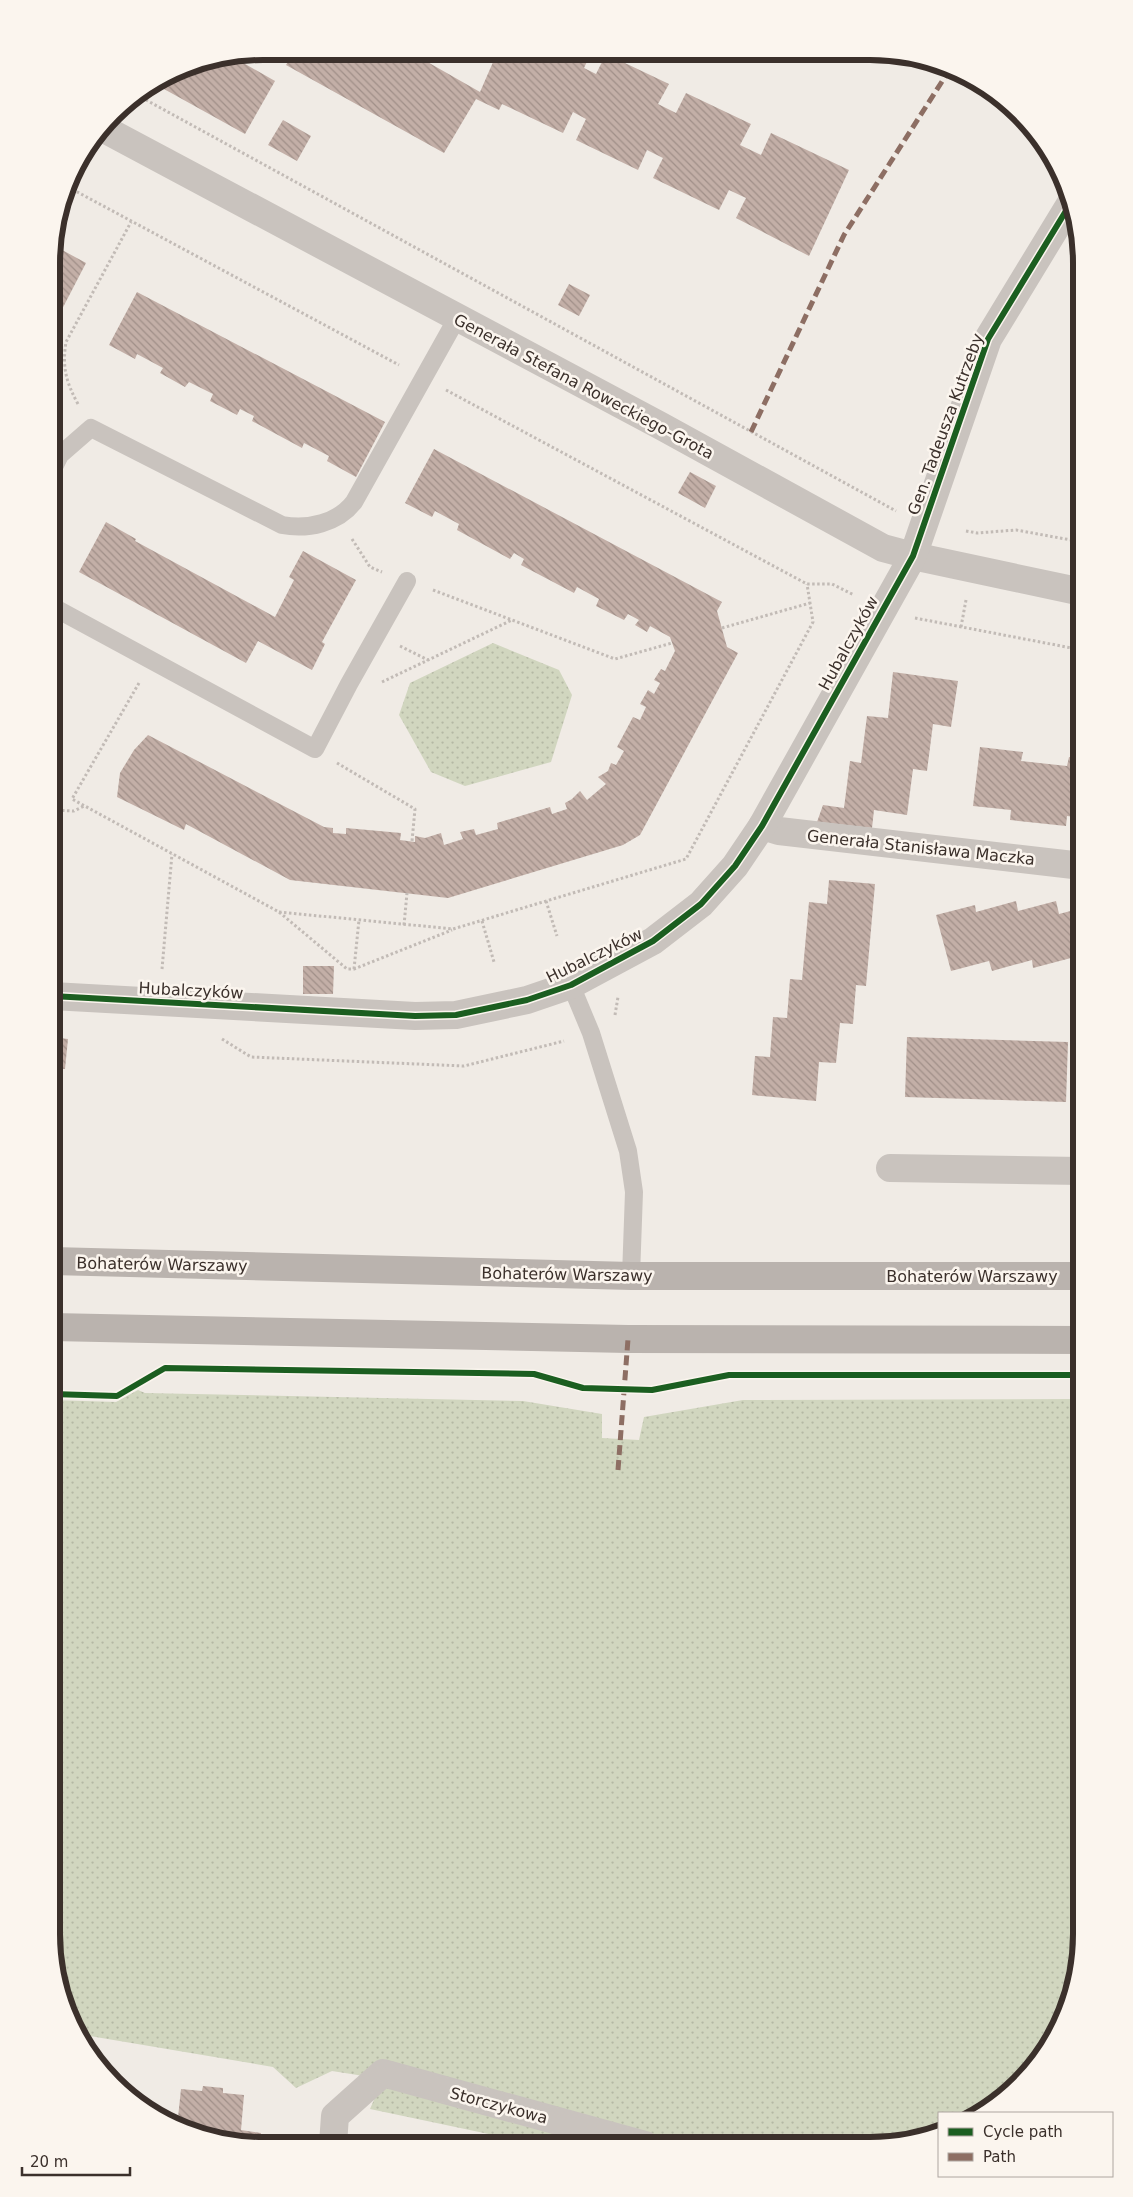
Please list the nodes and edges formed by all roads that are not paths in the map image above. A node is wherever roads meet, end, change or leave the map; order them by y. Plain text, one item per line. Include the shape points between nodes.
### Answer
1 (108, 131) edge
2 (1066, 211) edge
3 (457, 318) junction
4 (60, 454) edge
5 (913, 556) junction
6 (407, 581) road end
7 (1073, 590) edge
8 (60, 612) edge
9 (762, 826) junction
10 (1073, 865) edge
11 (571, 985) junction
12 (60, 996) edge
13 (890, 1168) dead end
14 (1073, 1171) edge
15 (60, 1261) edge
16 (631, 1276) junction
17 (1073, 1276) edge
18 (60, 1327) edge
19 (1073, 1340) edge
20 (334, 2137) edge
21 (615, 2137) edge

1 - 3 street, Generała Stefana Roweckiego-Grota
2 - 5 street, Gen. Tadeusza Kutrzeby via 988,339
3 - 4 lane via 354,502 337,517 298,528 282,525 91,428
3 - 5 street, Generała Stefana Roweckiego-Grota via 883,548
5 - 7 street, Generała Stefana Roweckiego-Grota
5 - 9 street, Hubalczyków
6 - 8 lane via 315,750
9 - 10 street, Generała Stanisława Maczka via 779,831
9 - 11 street, Hubalczyków via 735,866 701,904 654,941
11 - 12 street, Hubalczyków via 527,1000 456,1015 357,1013
11 - 16 lane via 591,1033 628,1151 634,1192
13 - 14 street
15 - 16 main road, Bohaterów Warszawy
16 - 17 main road, Bohaterów Warszawy
18 - 19 main road via 618,1339
20 - 21 street, Storczykowa via 335,2116 383,2074

